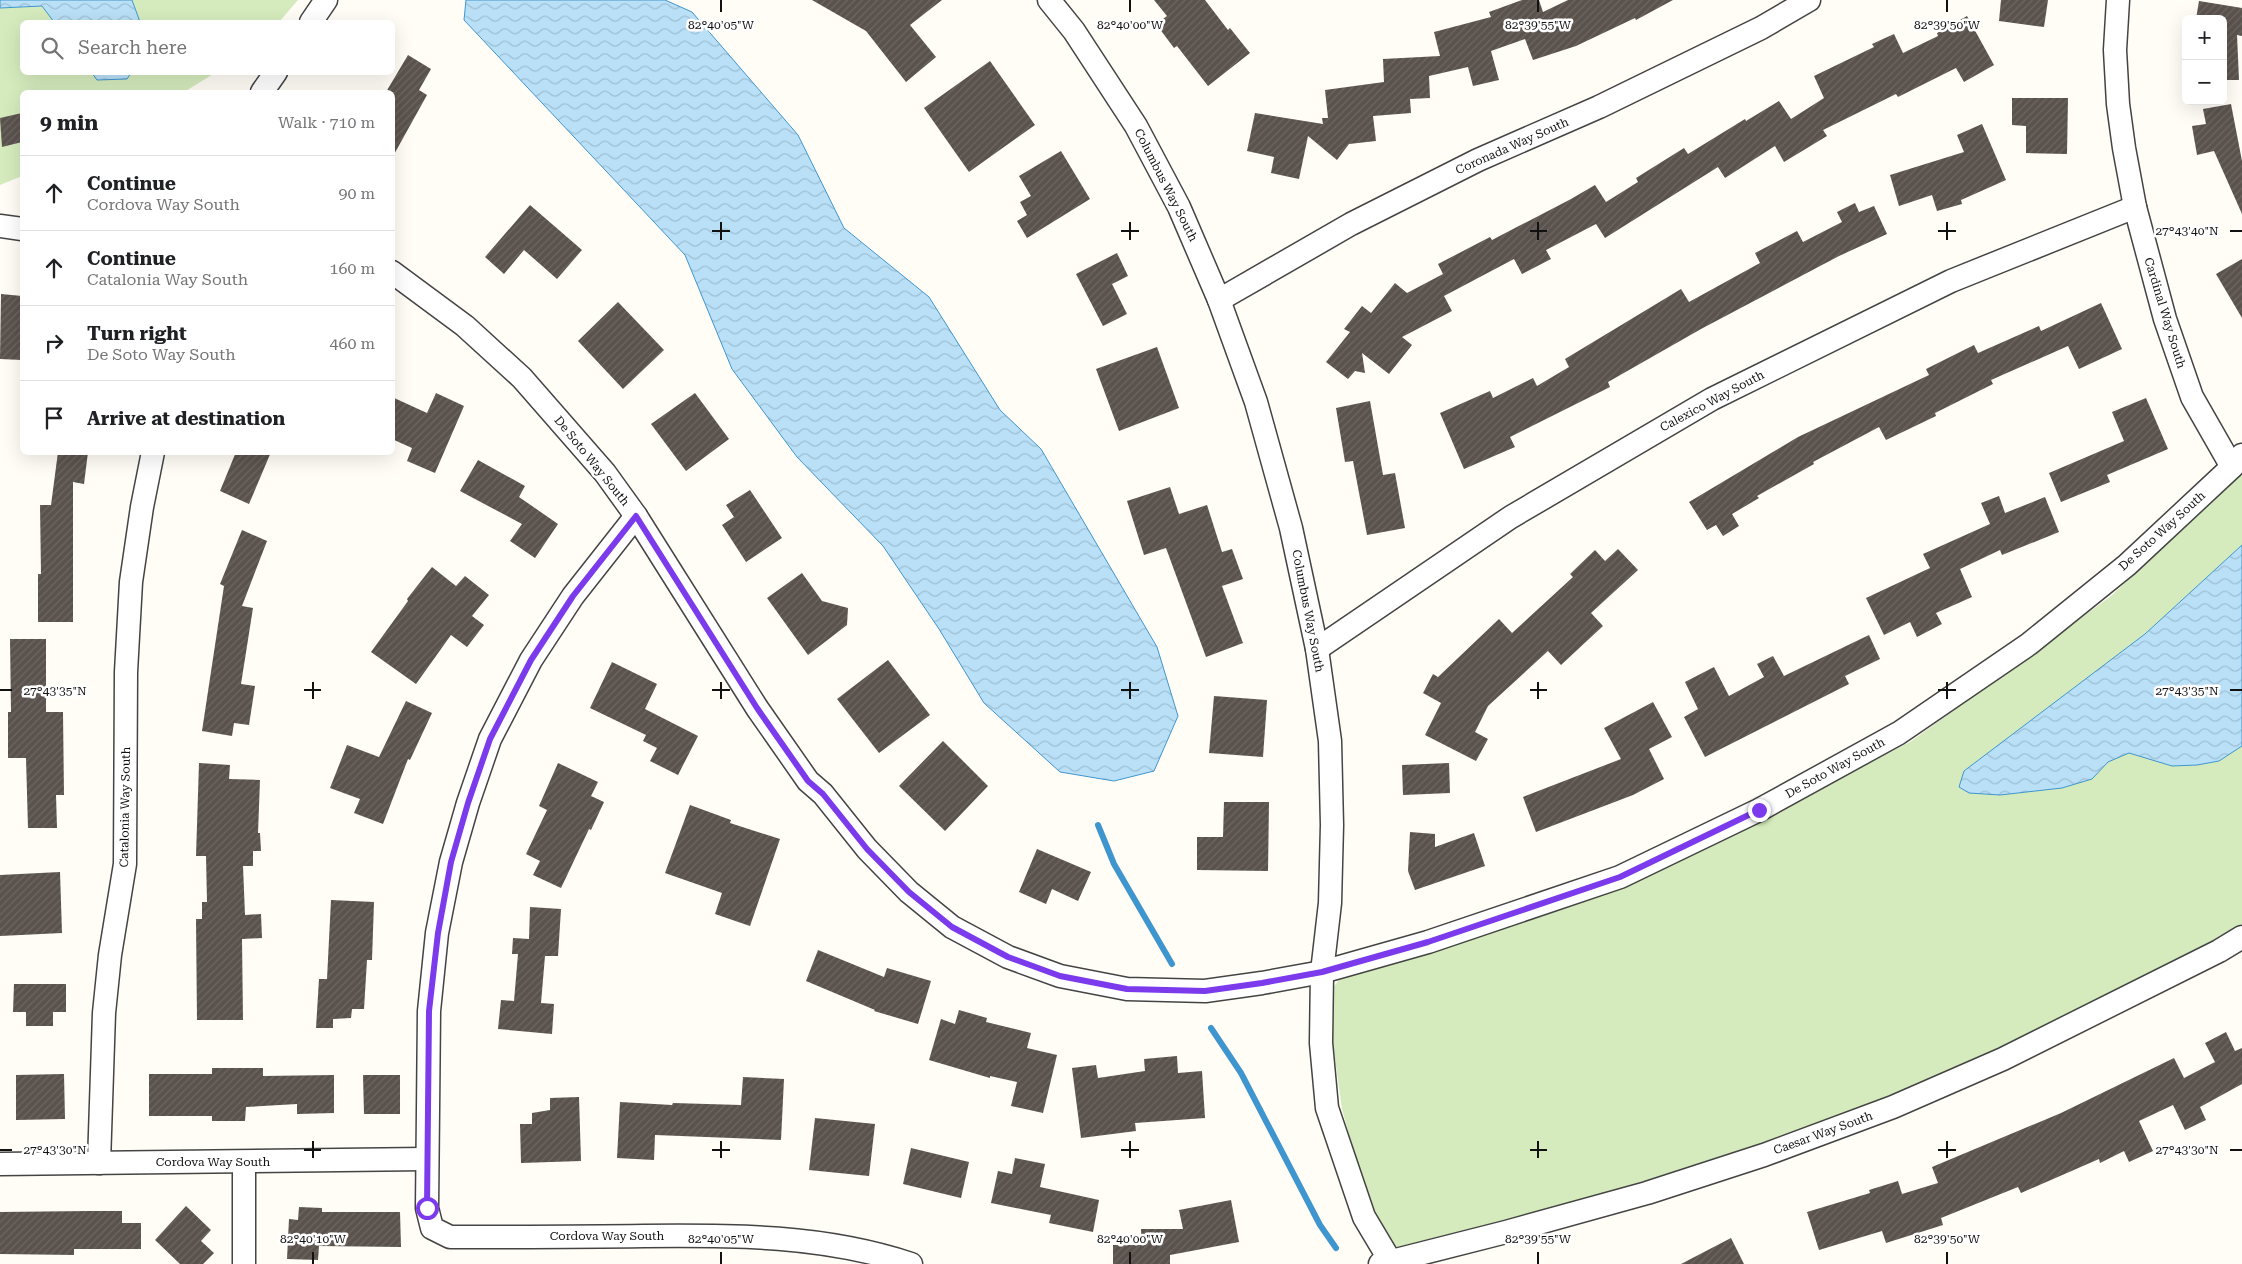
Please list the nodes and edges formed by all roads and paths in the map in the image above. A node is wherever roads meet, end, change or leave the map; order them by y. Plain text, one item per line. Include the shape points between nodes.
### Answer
1 (326, 0) edge
2 (1049, 0) edge
3 (1809, 0) edge
4 (2118, 0) edge
5 (312, 20) edge
6 (274, 75) edge
7 (263, 90) edge
8 (2135, 206) junction
9 (0, 226) edge
10 (20, 229) edge
11 (395, 274) edge
12 (1220, 300) junction
13 (152, 455) edge
14 (2237, 461) edge
15 (636, 516) junction
16 (1317, 649) junction
17 (2242, 937) edge
18 (1322, 972) junction
19 (426, 1159) junction
20 (244, 1162) junction
21 (99, 1163) junction
22 (0, 1164) edge
23 (1387, 1263) edge
24 (244, 1264) edge
25 (911, 1264) edge

1 - 5 street
2 - 12 street, Columbus Way South via 1074,31 1136,126 1180,207
3 - 12 street, Coronada Way South via 1710,53 1599,107 1478,160 1368,215
4 - 8 street, Cardinal Way South via 2115,50 2118,104
6 - 7 street
8 - 14 street, Cardinal Way South via 2164,319 2192,397
8 - 16 street, Calexico Way South via 1951,281 1712,399 1511,517
9 - 10 street
11 - 15 street, De Soto Way South via 465,326 522,378 605,473
12 - 16 street, Columbus Way South via 1256,402 1289,519
13 - 21 street, Catalonia Way South via 132,582 126,672 125,864 104,1013
14 - 18 street, De Soto Way South via 2126,565 2029,644 1898,733 1759,810 1620,877 1428,942
15 - 18 street, De Soto Way South via 757,708 808,781 823,794 879,862 952,927 1008,957 1060,976 1127,989 1205,991
15 - 19 street, Cordova Way South via 568,604 531,660 490,739 468,803 451,862 438,933 429,1011
16 - 18 street, Columbus Way South via 1330,740 1332,826 1330,903
17 - 23 street, Caesar Way South via 2011,1055 1893,1107 1764,1155 1647,1193
18 - 23 street, Columbus Way South via 1321,1043 1327,1108 1364,1217
19 - 20 street, Cordova Way South
19 - 25 street, Cordova Way South via 427,1208 432,1228 450,1238 730,1236 813,1241
20 - 21 street, Cordova Way South
20 - 24 street
21 - 22 street, Cordova Way South

